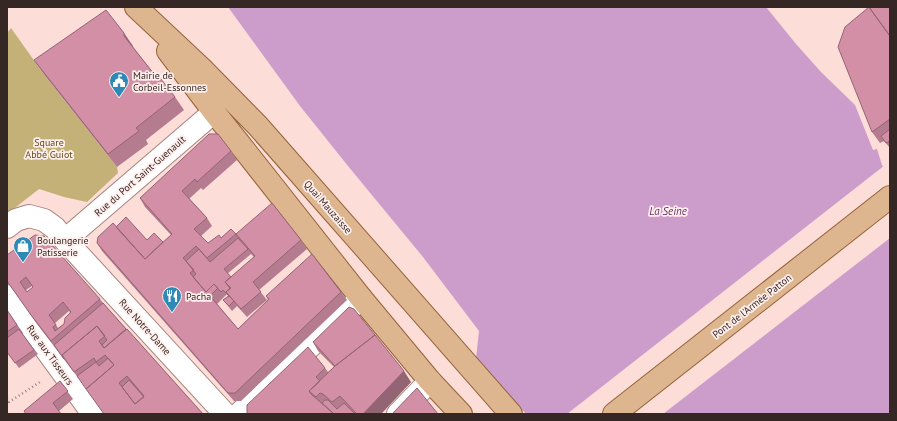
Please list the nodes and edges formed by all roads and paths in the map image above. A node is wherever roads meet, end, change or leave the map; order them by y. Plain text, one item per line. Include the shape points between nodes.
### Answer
1 (136, 8) edge
2 (214, 112) junction
3 (890, 197) edge
4 (7, 226) edge
5 (65, 240) junction
6 (7, 296) edge
7 (361, 298) junction
8 (60, 368) junction
9 (430, 381) junction
10 (7, 398) edge
11 (93, 414) edge
12 (225, 414) edge
13 (239, 414) edge
14 (398, 414) edge
15 (461, 414) edge
16 (511, 414) edge
17 (614, 414) edge

1 - 2 main road, Quai Mauzaisse
1 - 16 main road, Quai Mauzaisse via 202,68 258,126
2 - 5 street, Rue du Port Saint-Guenault
2 - 7 main road, Quai Mauzaisse
3 - 17 main road, Pont de l'Armée Patton
4 - 5 street, Rue Notre-Dame via 29,216 44,220 56,228
5 - 12 street, Rue Notre-Dame
6 - 8 street, Rue aux Tisseurs
7 - 9 main road, Quai Mauzaisse
7 - 13 street
8 - 10 path via 10,402
8 - 11 street, Rue aux Tisseurs
9 - 14 street
9 - 15 main road, Quai Mauzaisse

